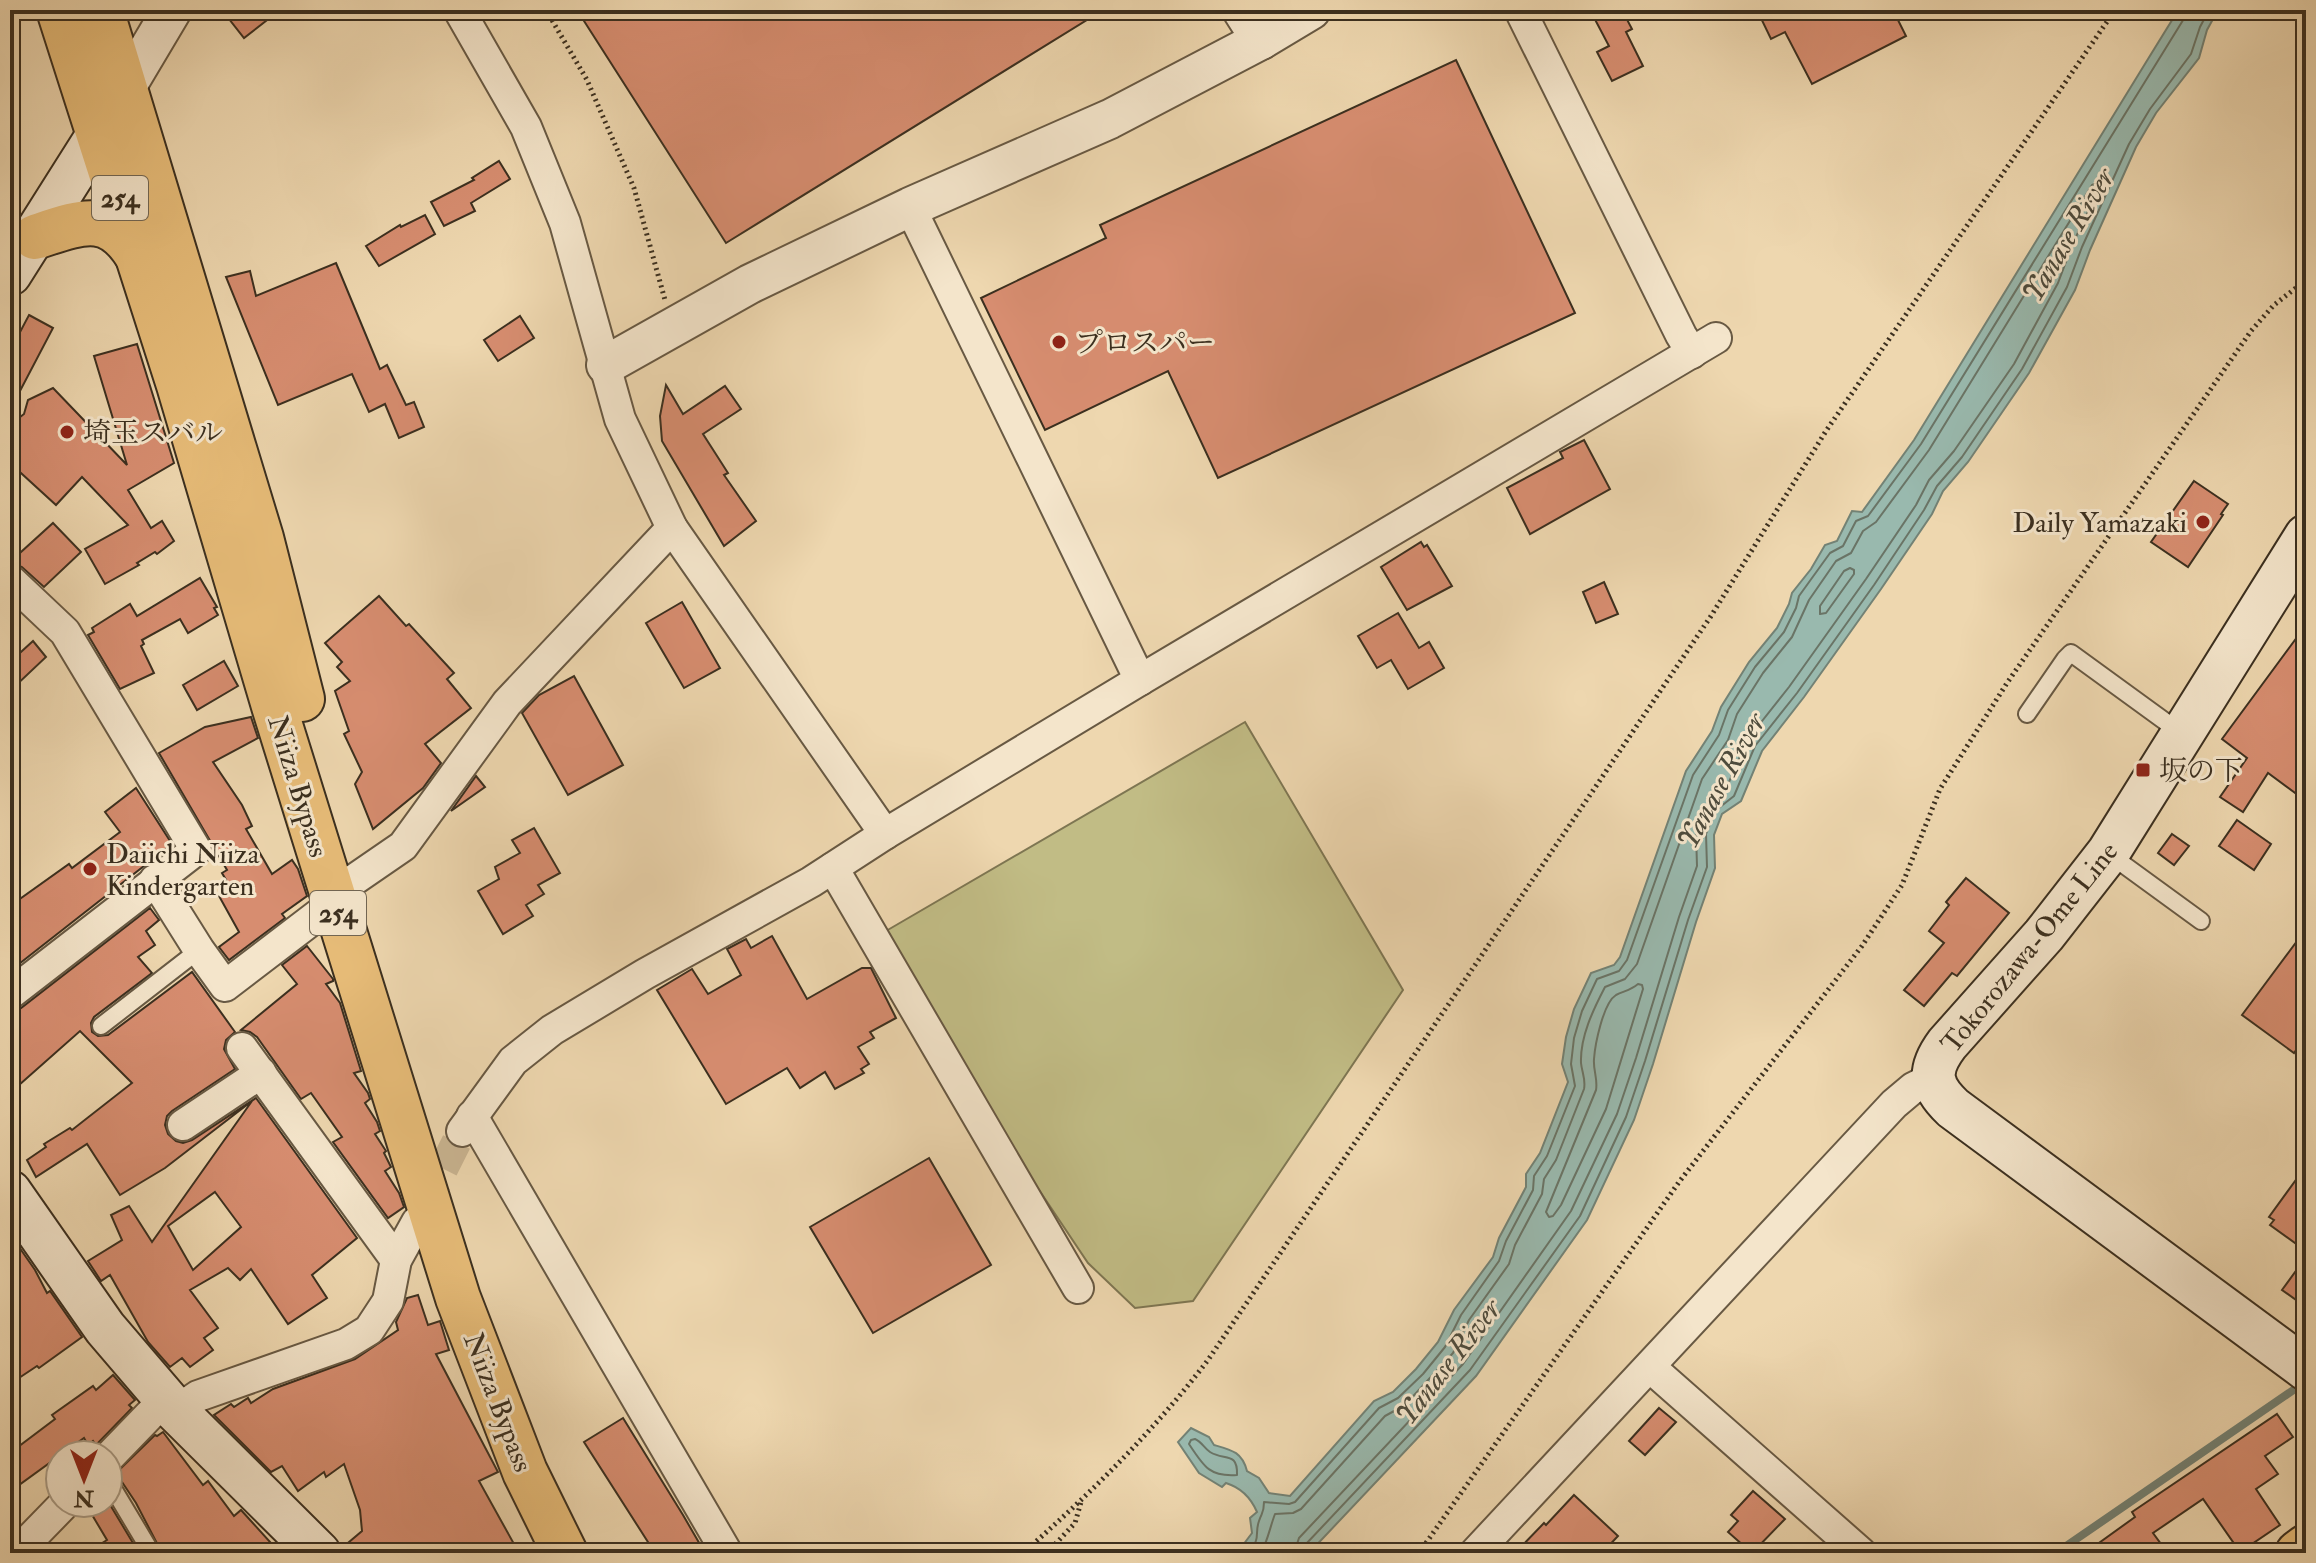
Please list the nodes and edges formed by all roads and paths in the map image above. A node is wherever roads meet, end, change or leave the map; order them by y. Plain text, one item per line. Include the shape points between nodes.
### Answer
1 (59, 10) edge
2 (101, 10) edge
3 (172, 10) edge
4 (459, 10) edge
5 (546, 10) edge
6 (1311, 10) edge
7 (1520, 10) edge
8 (2115, 10) edge
9 (1252, 25) edge
10 (125, 89) junction
11 (100, 135) junction
12 (910, 207) junction
13 (35, 237) junction
14 (141, 262) junction
15 (10, 274) edge
16 (2306, 280) edge
17 (668, 310) dead end
18 (606, 365) junction
19 (672, 528) junction
20 (2306, 536) edge
21 (10, 580) edge
22 (1140, 680) junction
23 (2027, 714) dead end
24 (2184, 734) junction
25 (885, 834) junction
26 (2108, 853) junction
27 (833, 868) junction
28 (155, 880) junction
29 (345, 890) junction
30 (2201, 921) dead end
31 (199, 950) junction
32 (10, 994) edge
33 (101, 1026) dead end
34 (242, 1048) dead end
35 (261, 1073) junction
36 (1933, 1078) junction
37 (183, 1125) dead end
38 (10, 1192) edge
39 (417, 1222) tunnel mouth
40 (396, 1260) junction
41 (1078, 1288) dead end
42 (1650, 1367) junction
43 (2306, 1369) edge
44 (171, 1405) junction
45 (124, 1445) edge
46 (1081, 1500) junction
47 (124, 1507) edge
48 (48, 1519) edge
49 (24, 1542) edge
50 (2306, 1547) edge
51 (151, 1552) edge
52 (318, 1553) edge
53 (565, 1553) edge
54 (598, 1553) edge
55 (727, 1553) edge
56 (1023, 1553) edge
57 (1047, 1553) edge
58 (1419, 1553) edge
59 (1475, 1553) edge
60 (1861, 1553) edge
61 (2298, 1553) edge

1 - 11 highway, Niiza Bypass / 254
2 - 10 highway, Niiza Bypass / 254
3 - 10 street
4 - 18 street via 526,127 565,223
5 - 17 path via 587,80 634,188
6 - 9 street
7 - 22 street via 1681,335 1704,345
8 - 46 path via 1826,431 1719,605 1224,1338 1167,1411
9 - 12 street via 1110,119
10 - 11 main road
10 - 29 highway, Niiza Bypass / 254 via 261,538
11 - 13 main road
11 - 14 highway, Niiza Bypass / 254
12 - 18 street via 750,284
12 - 22 street
13 - 14 highway via 98,223 128,239
13 - 15 main road
14 - 29 highway, Niiza Bypass / 254
16 - 58 path via 2251,331 2007,683 1940,789 1902,885 1862,946 1679,1182
18 - 19 street via 620,419
19 - 25 street
19 - 29 street via 507,703 403,846
20 - 24 main road, Tokorozawa-Ome Line
21 - 28 street via 65,632 196,850
22 - 25 street
23 - 24 lane via 2071,653
24 - 26 main road, Tokorozawa-Ome Line
25 - 27 street
26 - 30 lane
26 - 36 main road, Tokorozawa-Ome Line via 1947,1044
27 - 41 street
27 - 55 street via 552,1030 513,1061 467,1124
28 - 31 street
28 - 32 street
29 - 31 street via 225,986
29 - 53 highway, Niiza Bypass / 254 via 458,1298 520,1460
29 - 54 highway, Niiza Bypass / 254 via 494,1318 556,1474
31 - 33 lane
34 - 35 street
35 - 37 street
35 - 40 street
36 - 42 street via 1894,1104
36 - 43 main road, Tokorozawa-Ome Line via 1937,1092 1953,1108
38 - 44 main road via 105,1328
39 - 40 street
40 - 44 street via 388,1301 369,1330 346,1344
42 - 59 street
42 - 60 street
44 - 45 street
44 - 52 main road
46 - 56 path
46 - 57 path via 1075,1523
47 - 51 lane
48 - 49 street
50 - 61 highway

